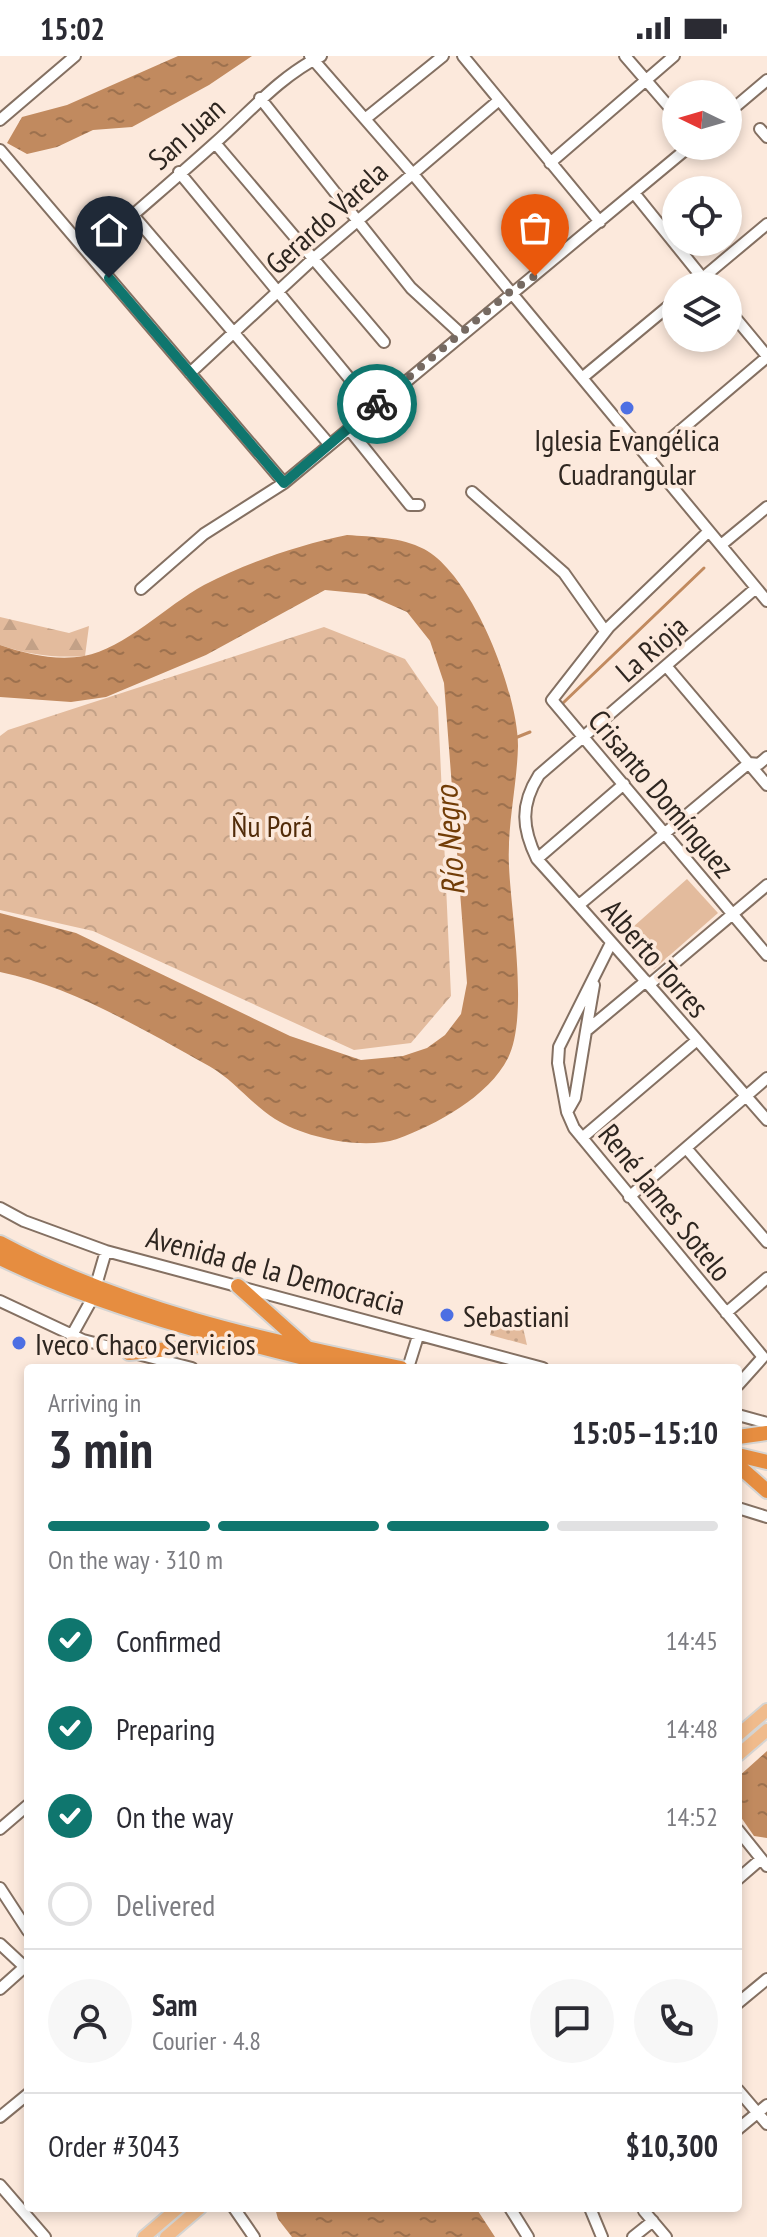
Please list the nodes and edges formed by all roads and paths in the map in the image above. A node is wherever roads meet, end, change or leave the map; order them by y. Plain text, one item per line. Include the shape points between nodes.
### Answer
1 (75, 56) edge
2 (443, 56) edge
3 (463, 56) edge
4 (625, 56) edge
5 (674, 56) edge
6 (315, 57) edge
7 (646, 80) junction
8 (767, 80) edge
9 (260, 98) junction
10 (662, 99) edge
11 (498, 101) junction
12 (742, 101) edge
13 (365, 119) junction
14 (0, 120) edge
15 (215, 143) junction
16 (0, 150) edge
17 (673, 160) edge
18 (550, 163) junction
19 (179, 172) junction
20 (412, 173) junction
21 (634, 193) junction
22 (133, 215) junction
23 (359, 220) junction
24 (600, 222) junction
25 (767, 224) edge
26 (89, 254) junction
27 (314, 258) junction
28 (693, 272) edge
29 (715, 272) edge
30 (511, 291) junction
31 (277, 292) junction
32 (662, 312) edge
33 (742, 326) edge
34 (234, 332) junction
35 (461, 334) junction
36 (384, 342) dead end
37 (767, 357) edge
38 (190, 373) junction
39 (582, 378) junction
40 (373, 407) junction
41 (349, 429) junction
42 (329, 444) junction
43 (648, 458) junction
44 (284, 483) junction
45 (472, 492) dead end
46 (414, 505) dead end
47 (767, 507) edge
48 (709, 531) junction
49 (721, 545) junction
50 (756, 588) junction
51 (141, 589) dead end
52 (767, 601) edge
53 (605, 631) junction
54 (667, 667) junction
55 (583, 737) junction
56 (767, 757) edge
57 (749, 763) junction
58 (624, 784) junction
59 (767, 785) edge
60 (524, 817) joint
61 (668, 834) junction
62 (537, 859) junction
63 (767, 885) edge
64 (579, 905) junction
65 (732, 914) junction
66 (611, 943) junction
67 (767, 955) edge
68 (596, 974) junction
69 (649, 982) junction
70 (586, 1031) junction
71 (696, 1041) junction
72 (767, 1078) edge
73 (746, 1097) junction
74 (567, 1112) junction
75 (767, 1120) edge
76 (582, 1138) junction
77 (686, 1148) junction
78 (629, 1197) junction
79 (0, 1208) edge
80 (767, 1242) edge
81 (0, 1243) edge
82 (106, 1251) junction
83 (0, 1258) edge
84 (767, 1278) edge
85 (238, 1286) junction
86 (93, 1293) junction
87 (0, 1301) edge
88 (726, 1313) junction
89 (72, 1335) junction
90 (418, 1336) junction
91 (236, 1342) junction
92 (310, 1350) junction
93 (129, 1353) junction
94 (175, 1364) edge
95 (327, 1364) edge
96 (381, 1364) edge
97 (409, 1364) edge
98 (527, 1364) edge
99 (742, 1381) edge
100 (767, 1411) edge
101 (742, 1416) edge
102 (754, 1420) junction
103 (767, 1423) edge
104 (767, 1433) edge
105 (742, 1436) edge
106 (767, 1462) edge
107 (742, 1464) edge
108 (742, 1465) edge
109 (742, 1467) edge
110 (767, 1476) edge
111 (767, 1491) edge
112 (742, 1509) edge
113 (767, 1517) edge
114 (767, 1710) edge
115 (767, 1730) edge
116 (742, 1732) edge
117 (742, 1752) edge
118 (24, 1808) edge
119 (0, 1829) edge
120 (742, 1835) edge
121 (764, 1863) edge
122 (742, 1877) edge
123 (0, 1888) edge
124 (24, 1925) edge
125 (0, 1944) edge
126 (24, 1964) edge
127 (24, 1969) edge
128 (767, 1979) edge
129 (0, 1989) edge
130 (742, 2000) edge
131 (742, 2095) edge
132 (24, 2097) edge
133 (767, 2105) edge
134 (757, 2113) junction
135 (0, 2117) edge
136 (767, 2124) edge
137 (742, 2126) edge
138 (0, 2185) edge
139 (173, 2212) edge
140 (195, 2212) edge
141 (237, 2212) edge
142 (512, 2212) edge
143 (592, 2212) edge
144 (648, 2212) edge
145 (653, 2221) junction
146 (45, 2237) edge
147 (144, 2237) edge
148 (166, 2237) edge
149 (254, 2237) edge
150 (528, 2237) edge
151 (602, 2237) edge
152 (633, 2237) edge
153 (666, 2237) edge

1 - 14 street
2 - 13 street
3 - 11 street
4 - 7 street
5 - 7 street
6 - 9 street, San Juan
6 - 13 street
7 - 10 street
7 - 18 street
8 - 12 street
9 - 15 street, San Juan
9 - 23 street
11 - 18 street
11 - 20 street, Gerardo Varela
13 - 20 street
15 - 19 street, San Juan
15 - 27 street
16 - 26 street
17 - 21 street
18 - 24 street
19 - 22 street, San Juan
19 - 31 street
20 - 23 street, Gerardo Varela
20 - 30 street
21 - 24 street
21 - 28 street
22 - 26 street, San Juan
22 - 34 street
23 - 27 street, Gerardo Varela
23 - 35 street via 411,288
24 - 30 street
25 - 29 street
26 - 38 street
27 - 31 street, Gerardo Varela
27 - 36 street
30 - 35 street
30 - 39 street
31 - 34 street, Gerardo Varela
31 - 40 street
32 - 39 street
33 - 37 street
34 - 38 street, Gerardo Varela
34 - 42 street
35 - 40 street
37 - 43 street
38 - 44 street
39 - 43 street
40 - 41 street
41 - 42 street
41 - 46 street
42 - 44 street
43 - 48 street
44 - 51 street via 204,534
45 - 53 street via 564,573
47 - 49 street
48 - 49 street
48 - 53 street
49 - 50 street
50 - 52 street
50 - 54 street, La Rioja
53 - 55 street, Crisanto Domínguez via 552,700
54 - 55 street, La Rioja
54 - 57 street
55 - 58 street, Crisanto Domínguez
55 - 60 street, La Rioja via 539,775 525,802
56 - 57 street via 759,764
57 - 59 street
57 - 61 street
58 - 61 street, Crisanto Domínguez
58 - 62 street
60 - 62 street, Alberto Torres
61 - 64 street
61 - 65 street, Crisanto Domínguez
62 - 64 street, Alberto Torres
63 - 65 street
64 - 66 street, Alberto Torres
65 - 67 street, Crisanto Domínguez
65 - 69 street
66 - 68 street
66 - 69 street, Alberto Torres
68 - 70 street
68 - 74 street, René James Sotelo via 559,1047
69 - 70 street
69 - 71 street, Alberto Torres
70 - 74 street via 575,1098
71 - 73 street, Alberto Torres
71 - 76 street
72 - 73 street
73 - 75 street, Alberto Torres
73 - 77 street
74 - 76 street, René James Sotelo
76 - 78 street, René James Sotelo
77 - 78 street
77 - 80 street
78 - 88 street, René James Sotelo
79 - 82 street, Avenida de la Democracia
81 - 86 highway
82 - 85 street, Avenida de la Democracia
82 - 86 street
83 - 86 highway
84 - 88 street
85 - 90 street, Avenida de la Democracia
85 - 92 highway
86 - 89 street
86 - 91 highway
86 - 92 highway
87 - 89 street
88 - 99 street, René James Sotelo via 763,1357
89 - 93 street
90 - 97 street
90 - 98 street, Avenida de la Democracia
91 - 93 highway
91 - 95 highway
92 - 96 highway
93 - 94 street
100 - 102 street
101 - 102 street
102 - 103 street
104 - 105 highway
106 - 107 highway
108 - 110 highway
109 - 111 highway
112 - 113 street
114 - 116 main road
115 - 117 main road
118 - 119 street
120 - 121 street
121 - 122 street
123 - 124 street
125 - 126 street
127 - 129 street
128 - 130 street
131 - 134 street
132 - 135 street
133 - 134 street
134 - 136 street
134 - 137 street
138 - 146 street
139 - 147 main road
140 - 148 main road
141 - 149 street
142 - 150 street
143 - 151 street
144 - 145 street
145 - 152 street
145 - 153 street

